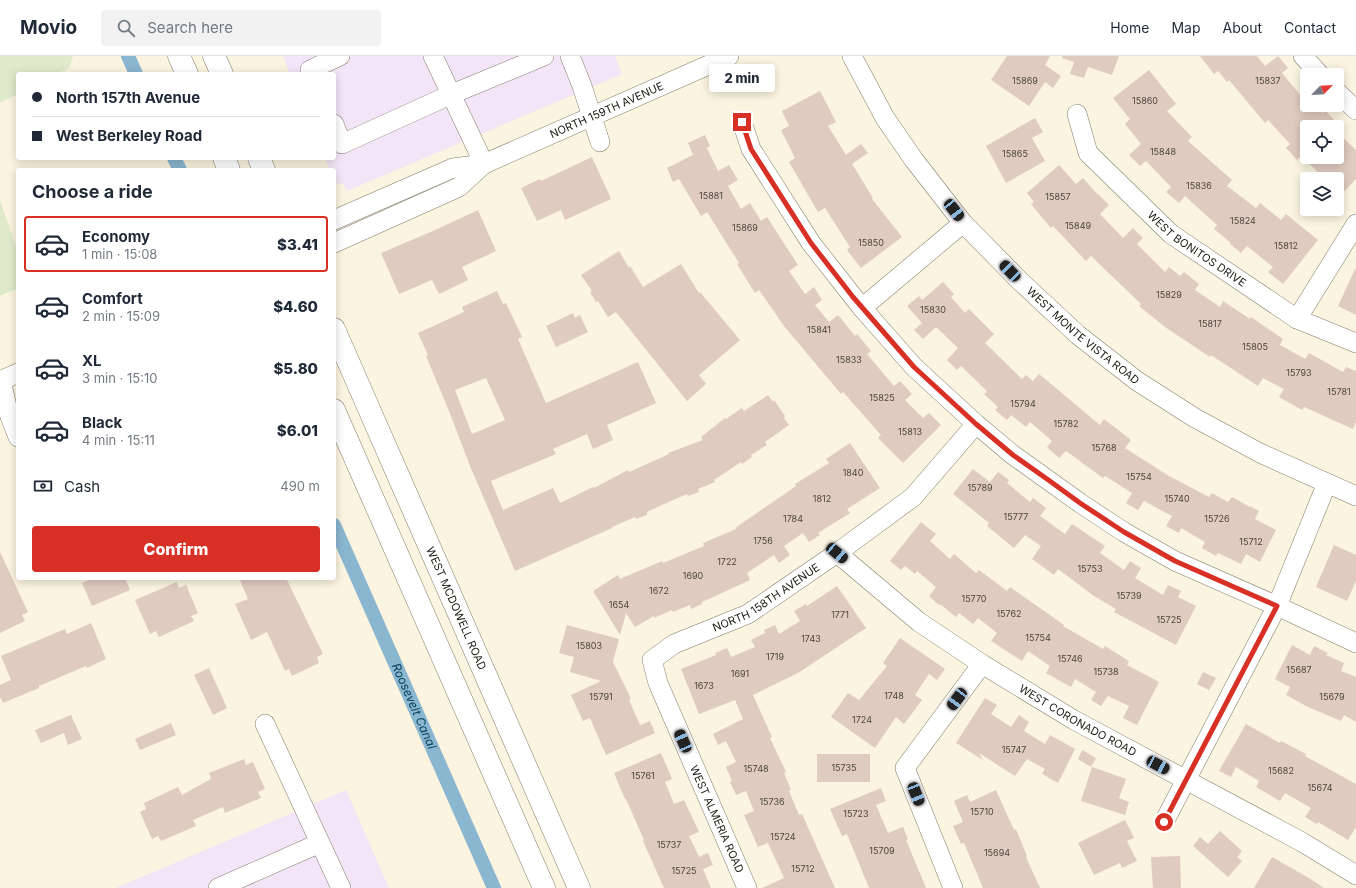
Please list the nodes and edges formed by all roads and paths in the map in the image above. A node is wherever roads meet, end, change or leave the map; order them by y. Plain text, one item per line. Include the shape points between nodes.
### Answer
1 (179, 56) edge
2 (214, 56) edge
3 (340, 56) edge
4 (433, 56) edge
5 (544, 56) edge
6 (570, 56) edge
7 (728, 56) edge
8 (852, 56) edge
9 (1303, 56) edge
10 (309, 67) edge
11 (1314, 68) edge
12 (186, 72) edge
13 (221, 72) edge
14 (452, 94) junction
15 (1344, 99) edge
16 (1356, 110) edge
17 (1077, 114) dead end
18 (592, 116) junction
19 (742, 122) dead end
20 (336, 129) edge
21 (600, 142) dead end
22 (484, 164) junction
23 (336, 219) edge
24 (963, 222) junction
25 (1356, 224) edge
26 (336, 242) edge
27 (862, 308) junction
28 (1297, 318) junction
29 (336, 334) edge
30 (1356, 343) edge
31 (6, 378) edge
32 (16, 398) edge
33 (336, 415) edge
34 (976, 424) junction
35 (16, 432) edge
36 (1327, 483) junction
37 (1356, 496) edge
38 (837, 553) junction
39 (1277, 606) junction
40 (1356, 643) edge
41 (652, 660) joint
42 (982, 664) junction
43 (265, 724) dead end
44 (1186, 781) junction
45 (1164, 822) dead end
46 (320, 843) junction
47 (1356, 875) edge
48 (218, 888) edge
49 (341, 888) edge
50 (544, 888) edge
51 (579, 888) edge
52 (747, 888) edge
53 (953, 888) edge

1 - 12 main road
2 - 13 main road
3 - 10 street
4 - 14 street
5 - 14 street
6 - 18 street
7 - 18 street, NORTH 159TH AVENUE
8 - 24 street, WEST MONTE VISTA ROAD via 885,118
9 - 11 street
14 - 20 street via 342,144
14 - 22 street
15 - 16 street
17 - 28 street, WEST BONITOS DRIVE via 1088,153 1171,234
18 - 21 street
18 - 22 street, NORTH 159TH AVENUE
19 - 27 street via 751,149 811,243
22 - 23 street, NORTH 159TH AVENUE via 453,168
22 - 26 street, NORTH 159TH AVENUE via 459,187
24 - 27 street
24 - 36 street, WEST MONTE VISTA ROAD via 1020,281 1078,335 1137,381 1201,422 1260,453
25 - 28 street
27 - 34 street via 914,367
28 - 30 street, WEST BONITOS DRIVE
29 - 51 main road, WEST MCDOWELL ROAD
31 - 32 street
31 - 35 street via 8,411
33 - 50 main road
34 - 38 street, NORTH 158TH AVENUE via 913,497
34 - 39 street via 1013,455 1124,532 1175,561
36 - 37 street, WEST MONTE VISTA ROAD
36 - 39 street
38 - 41 street, NORTH 158TH AVENUE via 748,614 674,644
38 - 42 street, WEST CORONADO ROAD via 919,622
39 - 40 street
39 - 44 street
41 - 52 street, WEST ALMERIA ROAD via 658,683
42 - 44 street, WEST CORONADO ROAD via 1074,720
42 - 53 street via 905,768
43 - 46 street
44 - 45 street
44 - 47 street, WEST CORONADO ROAD via 1302,842
46 - 48 street
46 - 49 street

